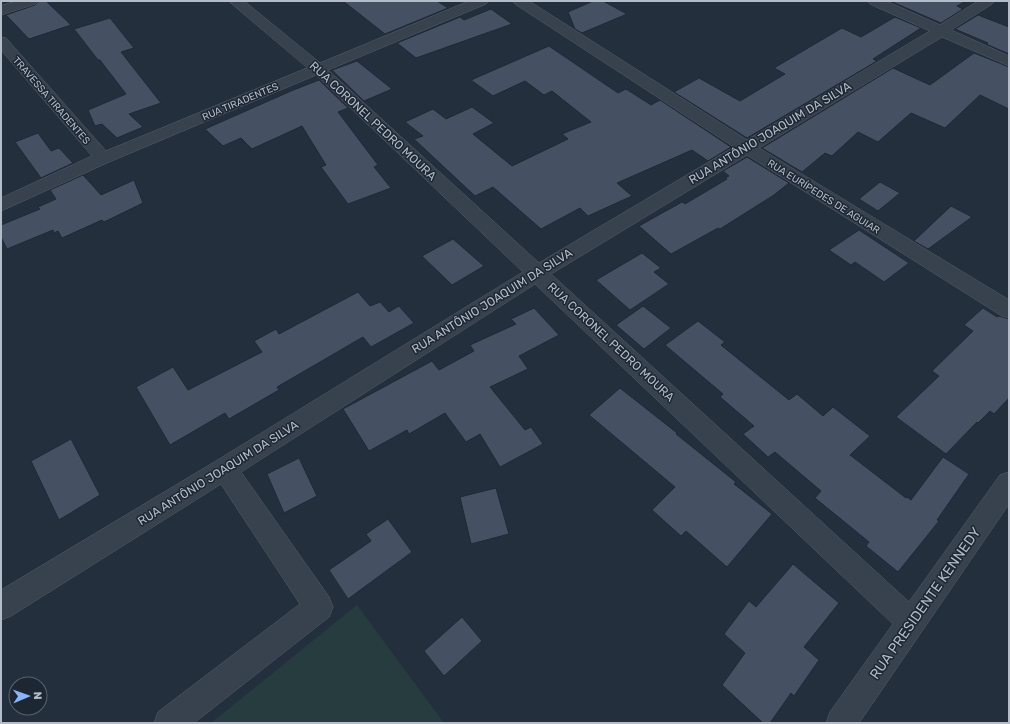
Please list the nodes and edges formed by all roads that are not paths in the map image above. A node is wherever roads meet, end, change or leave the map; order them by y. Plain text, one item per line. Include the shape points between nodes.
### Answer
1 (30, 1) edge
2 (236, 1) edge
3 (481, 1) edge
4 (520, 1) edge
5 (875, 1) edge
6 (986, 1) edge
7 (1, 11) edge
8 (941, 31) junction
9 (1, 41) edge
10 (1009, 62) edge
11 (317, 68) junction
12 (746, 147) junction
13 (103, 158) junction
14 (1, 205) edge
15 (537, 273) junction
16 (1009, 310) edge
17 (225, 469) junction
18 (1009, 484) edge
19 (1, 606) edge
20 (911, 622) junction
21 (169, 723) edge
22 (841, 723) edge

1 - 7 street
2 - 11 street, RUA CORONEL PEDRO MOURA
3 - 11 street, RUA TIRADENTES
4 - 12 street, RUA EURÍPEDES DE AGUIAR
5 - 8 street
6 - 8 street, RUA ANTÔNIO JOAQUIM DA SILVA
8 - 10 street
8 - 12 street, RUA ANTÔNIO JOAQUIM DA SILVA
9 - 13 street, TRAVESSA TIRADENTES
11 - 13 street, RUA TIRADENTES
11 - 15 street, RUA CORONEL PEDRO MOURA
12 - 15 street, RUA ANTÔNIO JOAQUIM DA SILVA
12 - 16 street, RUA EURÍPEDES DE AGUIAR
13 - 14 street, RUA TIRADENTES
15 - 17 street, RUA ANTÔNIO JOAQUIM DA SILVA
15 - 20 street, RUA CORONEL PEDRO MOURA
17 - 19 street, RUA ANTÔNIO JOAQUIM DA SILVA
17 - 21 street via 319,606
18 - 20 street, RUA PRESIDENTE KENNEDY
20 - 22 street, RUA PRESIDENTE KENNEDY

